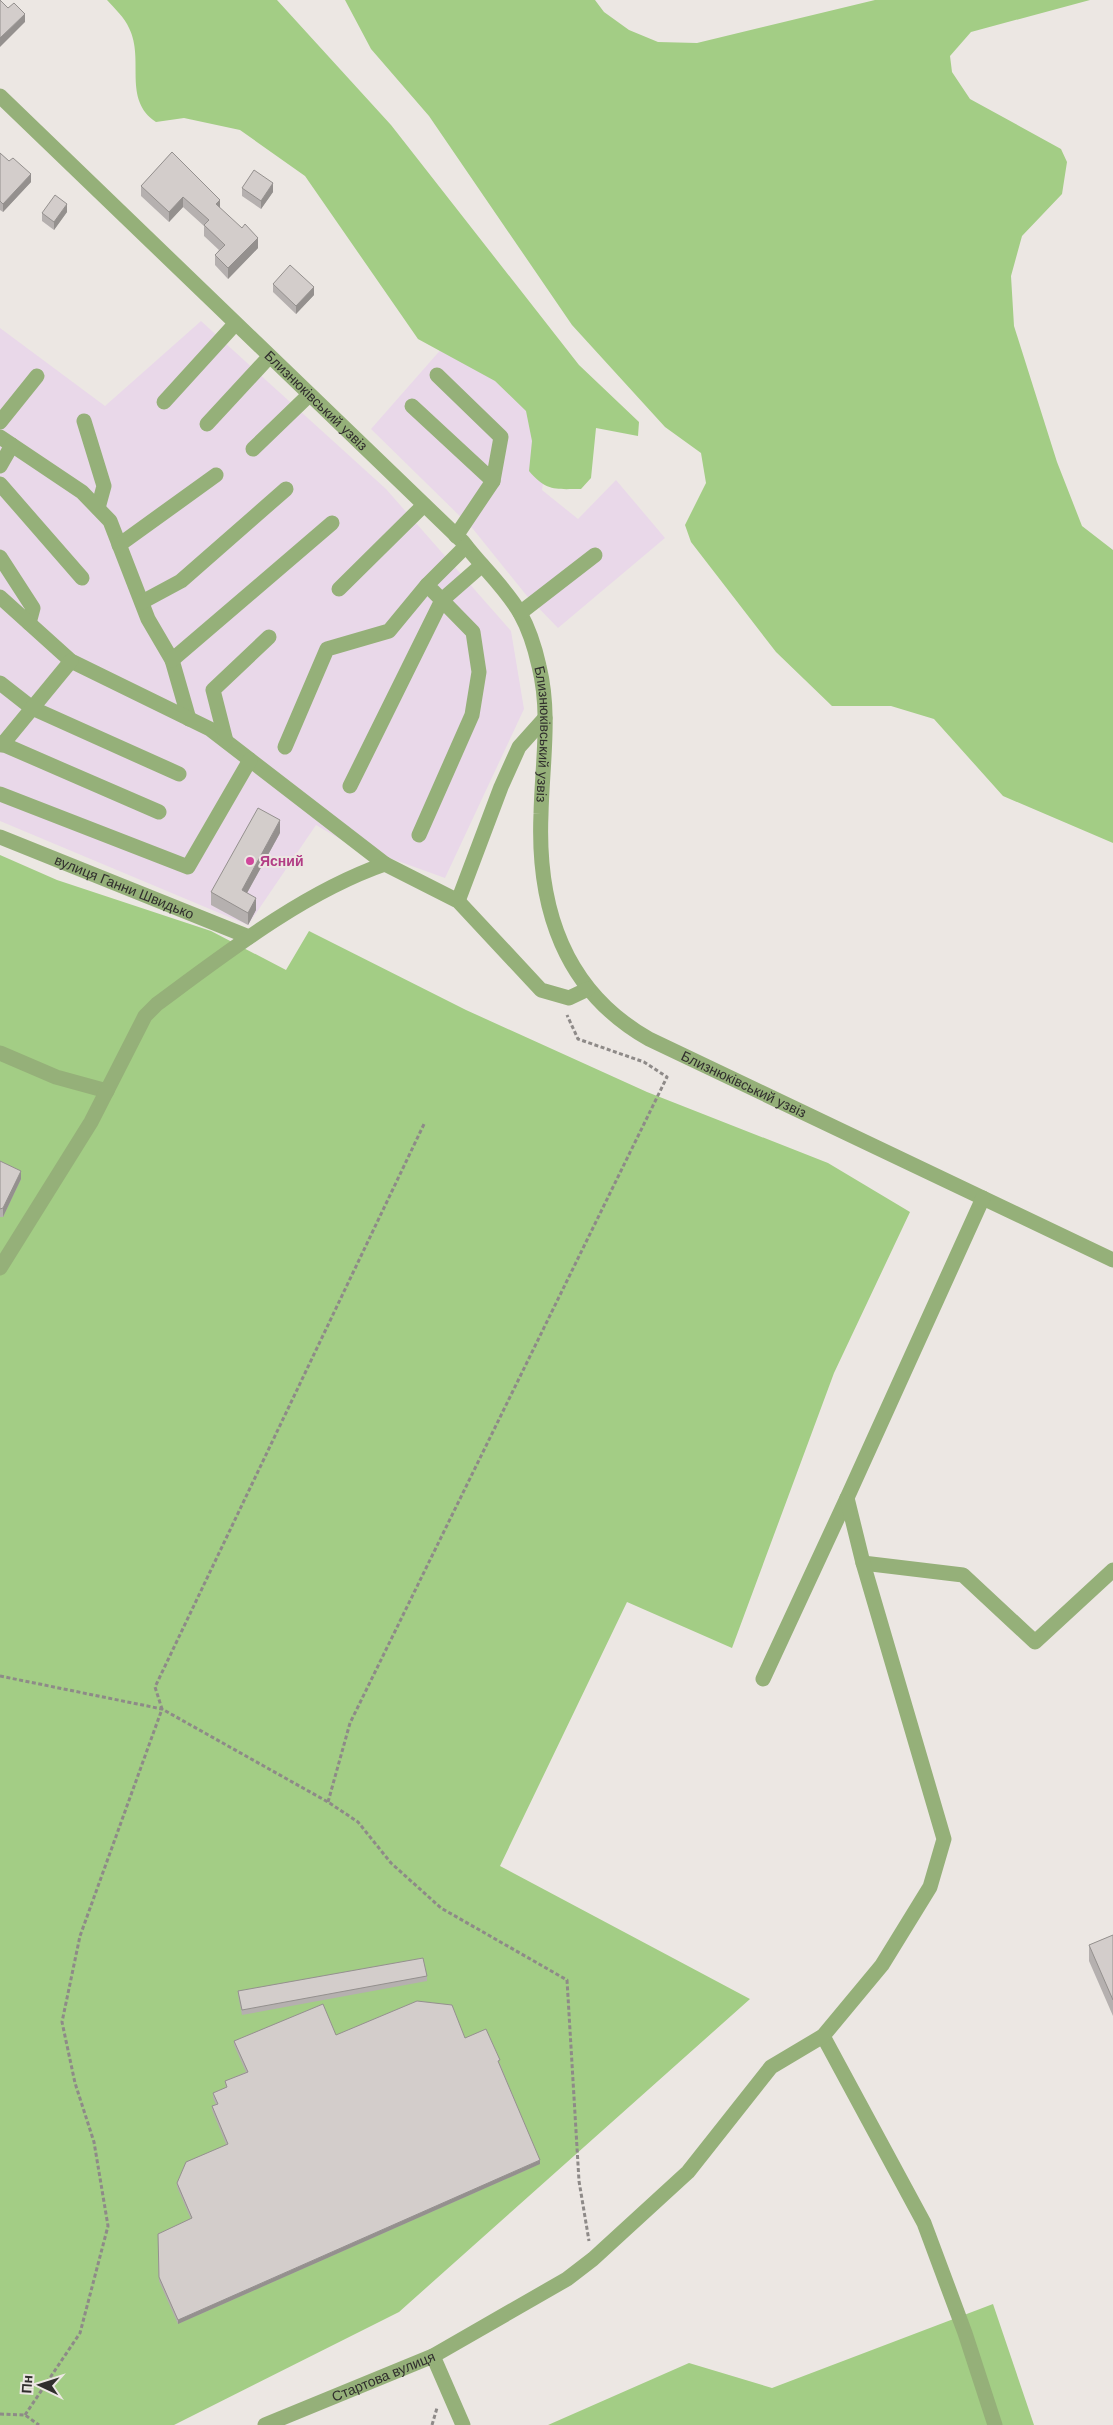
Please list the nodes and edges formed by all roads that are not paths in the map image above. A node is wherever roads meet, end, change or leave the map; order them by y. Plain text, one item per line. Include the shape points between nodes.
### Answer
1 (0, 96) edge
2 (235, 324) junction
3 (269, 357) junction
4 (437, 375) dead end
5 (37, 376) dead end
6 (309, 395) junction
7 (164, 402) dead end
8 (412, 406) dead end
9 (0, 422) edge
10 (84, 422) dead end
11 (207, 424) dead end
12 (6, 441) edge
13 (253, 449) dead end
14 (0, 466) edge
15 (216, 475) dead end
16 (493, 481) junction
17 (0, 484) edge
18 (286, 489) dead end
19 (424, 505) junction
20 (98, 508) junction
21 (332, 523) dead end
22 (461, 541) junction
23 (119, 545) junction
24 (595, 555) dead end
25 (0, 557) edge
26 (482, 565) junction
27 (82, 578) dead end
28 (427, 585) junction
29 (339, 589) dead end
30 (0, 597) edge
31 (442, 600) junction
32 (142, 602) junction
33 (520, 613) junction
34 (29, 623) junction
35 (269, 637) dead end
36 (172, 660) junction
37 (71, 661) junction
38 (0, 683) edge
39 (32, 708) junction
40 (545, 718) junction
41 (189, 719) junction
42 (226, 741) junction
43 (1, 744) edge
44 (285, 748) dead end
45 (250, 760) junction
46 (179, 774) dead end
47 (350, 786) dead end
48 (0, 794) edge
49 (158, 812) dead end
50 (419, 835) dead end
51 (0, 837) edge
52 (385, 864) junction
53 (458, 901) junction
54 (248, 937) junction
55 (588, 989) junction
56 (0, 1053) edge
57 (107, 1091) junction
58 (983, 1198) junction
59 (1113, 1260) edge
60 (1, 1263) edge
61 (847, 1498) junction
62 (863, 1563) junction
63 (1113, 1570) edge
64 (763, 1679) dead end
65 (823, 2036) junction
66 (433, 2356) junction
67 (264, 2425) edge
68 (463, 2425) edge
69 (995, 2425) edge

1 - 2 street, Близнюківський узвіз
2 - 3 street, Близнюківський узвіз
2 - 7 street
3 - 6 street, Близнюківський узвіз
3 - 11 street
4 - 16 street via 501,437
5 - 9 street
6 - 13 street
6 - 19 street, Близнюківський узвіз
8 - 16 street
10 - 20 street via 104,486
12 - 14 street
12 - 20 street via 82,492
15 - 23 street
16 - 22 street
17 - 27 street
18 - 32 street via 181,581
19 - 22 street, Близнюківський узвіз
19 - 29 street
20 - 23 street via 110,522
21 - 36 street
22 - 26 street, Близнюківський узвіз
22 - 28 street
23 - 32 street
24 - 33 street
25 - 34 street via 33,608
26 - 31 street
26 - 33 street, Близнюківський узвіз
28 - 31 street
28 - 44 street via 389,631 327,649
30 - 34 street
31 - 47 street
31 - 50 street via 473,632 479,672 472,715
32 - 36 street
33 - 40 street, Близнюківський узвіз via 539,666
34 - 37 street
35 - 42 street via 213,690
36 - 41 street
37 - 39 street
37 - 41 street
38 - 39 street
39 - 43 street
39 - 46 street
40 - 53 street via 519,747
40 - 55 street, Близнюківський узвіз via 540,850 545,890 554,925 568,959
41 - 42 street
42 - 45 street
43 - 49 street
45 - 48 street via 188,868
45 - 52 street
51 - 54 street, вулиця Ганни Швидько
52 - 53 street
52 - 54 street via 351,876
53 - 55 street via 541,990 569,998
54 - 57 street via 145,1016
55 - 58 street, Близнюківський узвіз via 608,1011 649,1039
56 - 57 street via 56,1077
57 - 60 street via 91,1122
58 - 59 street, Близнюківський узвіз
58 - 61 street
61 - 62 street
61 - 64 street
62 - 63 street via 963,1575 1035,1642
62 - 65 street via 944,1839 930,1887 921,1903 882,1965
65 - 66 street via 771,2067 688,2172 593,2259 567,2279
65 - 69 street via 924,2223
66 - 67 street, Стартова вулиця
66 - 68 street, Стартова вулиця

